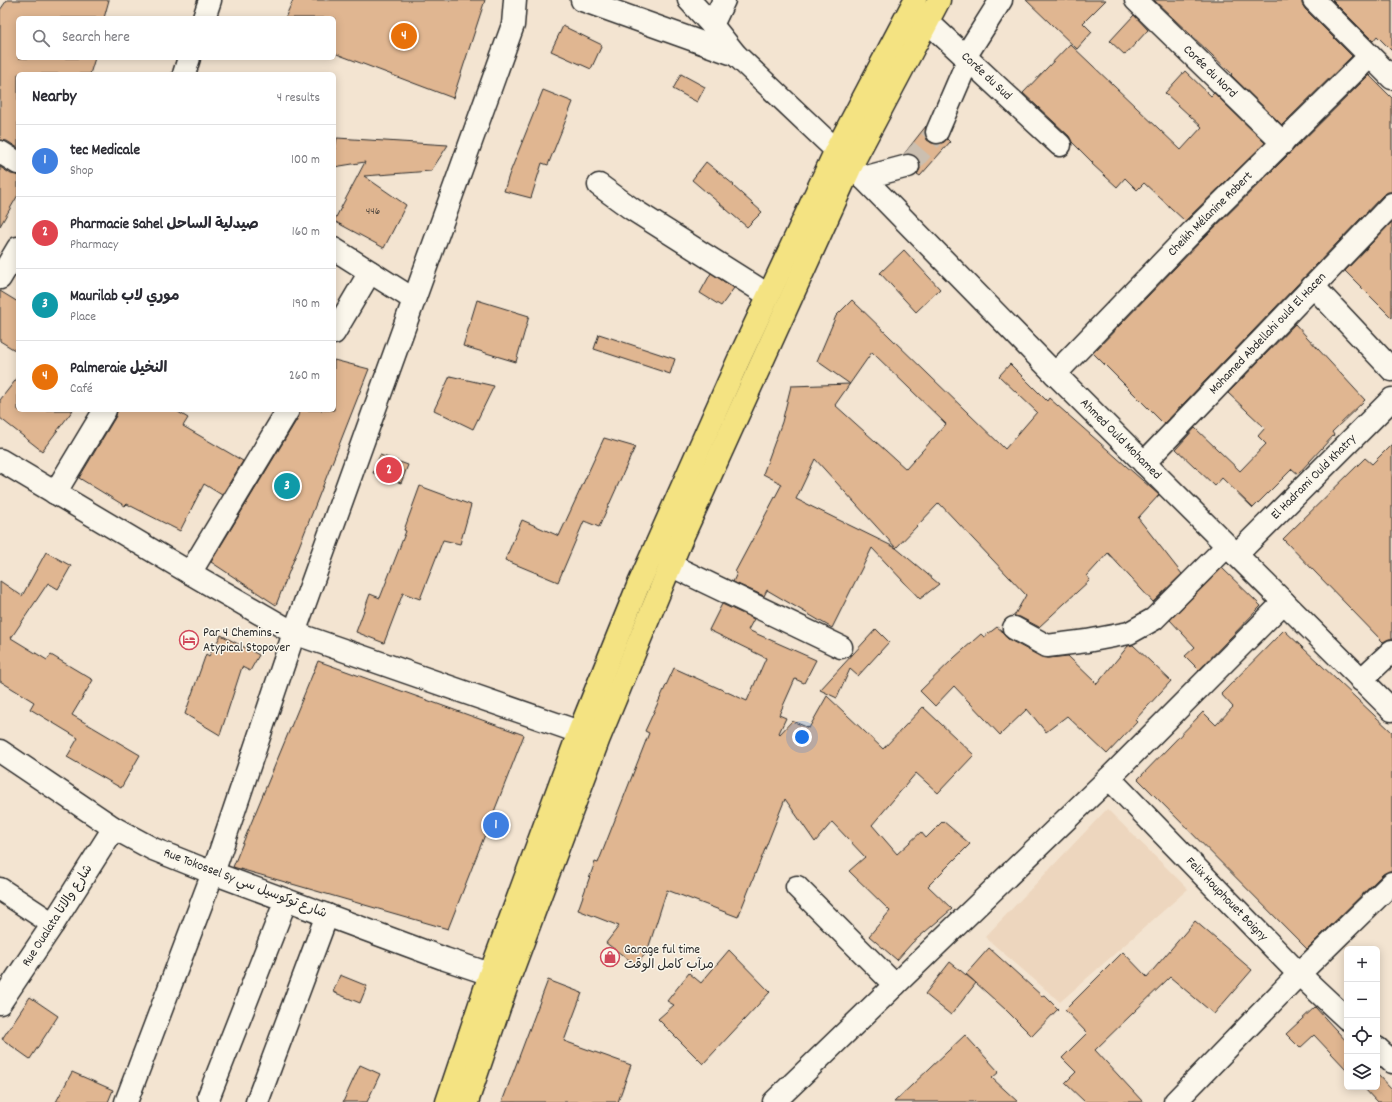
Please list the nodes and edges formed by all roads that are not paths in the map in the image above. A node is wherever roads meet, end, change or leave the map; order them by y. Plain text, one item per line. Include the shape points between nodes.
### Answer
1 (210, 0) edge
2 (515, 0) edge
3 (582, 0) edge
4 (688, 0) edge
5 (724, 0) edge
6 (939, 0) edge
7 (1001, 0) edge
8 (1136, 0) edge
9 (1314, 0) edge
10 (917, 11) edge
11 (205, 16) edge
12 (712, 25) junction
13 (736, 55) junction
14 (1370, 56) junction
15 (966, 59) junction
16 (188, 60) edge
17 (185, 72) edge
18 (1392, 78) edge
19 (937, 132) tunnel mouth
20 (1283, 143) junction
21 (1060, 145) dead end
22 (836, 150) junction
23 (0, 152) edge
24 (16, 162) edge
25 (908, 166) tunnel mouth
26 (857, 172) junction
27 (599, 185) dead end
28 (1392, 204) edge
29 (336, 250) edge
30 (16, 251) edge
31 (370, 272) junction
32 (0, 278) edge
33 (1313, 286) junction
34 (768, 295) junction
35 (413, 299) junction
36 (336, 330) edge
37 (1392, 370) edge
38 (1055, 374) junction
39 (1392, 399) edge
40 (104, 412) edge
41 (287, 412) edge
42 (0, 460) edge
43 (1144, 463) junction
44 (55, 493) junction
45 (1232, 551) junction
46 (670, 565) junction
47 (190, 573) junction
48 (1284, 602) junction
49 (1014, 628) dead end
50 (294, 632) junction
51 (841, 647) dead end
52 (1392, 651) edge
53 (1361, 680) junction
54 (1392, 710) edge
55 (589, 735) junction
56 (0, 751) edge
57 (1109, 778) junction
58 (114, 828) junction
59 (213, 873) junction
60 (1392, 883) edge
61 (797, 887) dead end
62 (0, 889) edge
63 (286, 900) junction
64 (327, 915) junction
65 (54, 924) junction
66 (1299, 974) junction
67 (500, 977) junction
68 (895, 985) junction
69 (0, 1003) edge
70 (1346, 1018) edge
71 (1380, 1051) edge
72 (1392, 1062) edge
73 (209, 1096) dead end
74 (126, 1102) edge
75 (257, 1102) edge
76 (447, 1102) edge
77 (467, 1102) edge
78 (774, 1102) edge
79 (1175, 1102) edge

1 - 11 street
2 - 35 street via 513,25
3 - 13 street
4 - 12 street, Ahmed Ould Mohamed
5 - 12 street
6 - 10 highway
7 - 15 street
8 - 20 street, Corée du Nord
9 - 14 street
10 - 15 street, Corée du Sud
10 - 22 highway
10 - 26 highway
12 - 13 street, Ahmed Ould Mohamed
13 - 22 street, Ahmed Ould Mohamed
14 - 18 street
14 - 20 street, Cheikh Mélanine Robert
15 - 19 street
15 - 21 street, Corée du Sud
16 - 17 street
20 - 38 street, Cheikh Mélanine Robert via 1192,232
22 - 26 street, Ahmed Ould Mohamed
22 - 34 highway
23 - 24 street
25 - 26 street
26 - 38 street, Ahmed Ould Mohamed
26 - 46 highway via 743,403
27 - 34 street via 632,209
28 - 33 street, Mohamed Abdellahi ould El Hacen
29 - 31 street
30 - 32 street
31 - 35 street
31 - 36 street
33 - 37 street
33 - 43 street, Mohamed Abdellahi ould El Hacen
34 - 55 highway via 638,586
35 - 50 street
38 - 43 street, Ahmed Ould Mohamed
39 - 45 street, El Hadrami Ould Khatry
40 - 44 street
41 - 47 street
42 - 44 street
43 - 45 street, Ahmed Ould Mohamed
44 - 47 street
45 - 48 street, Ahmed Ould Mohamed
45 - 49 street, El Hadrami Ould Khatry via 1154,618 1129,634 1047,646
46 - 51 street
46 - 55 highway
47 - 50 street
48 - 53 street, Ahmed Ould Mohamed
48 - 57 street
50 - 55 street
50 - 59 street
52 - 53 street
53 - 54 street, Ahmed Ould Mohamed
55 - 67 highway
56 - 58 street, Rue Tokossel Sy شارع توكوسيل سي
57 - 66 street, Felix Houphouet Boigny
57 - 68 street
58 - 59 street, Rue Tokossel Sy شارع توكوسيل سي via 153,849
58 - 65 street, Rue Oualata شارع والاتا
59 - 63 street, Rue Tokossel Sy شارع توكوسيل سي
59 - 74 street
60 - 66 street
61 - 68 street
62 - 65 street
63 - 64 street, Rue Tokossel Sy شارع توكوسيل سي
63 - 73 street
64 - 67 street, Rue Tokossel Sy شارع توكوسيل سي
64 - 75 street
65 - 69 street, Rue Oualata شارع والاتا
66 - 70 street, Felix Houphouet Boigny
66 - 79 street
67 - 76 highway
67 - 77 highway
68 - 78 street
71 - 72 street

